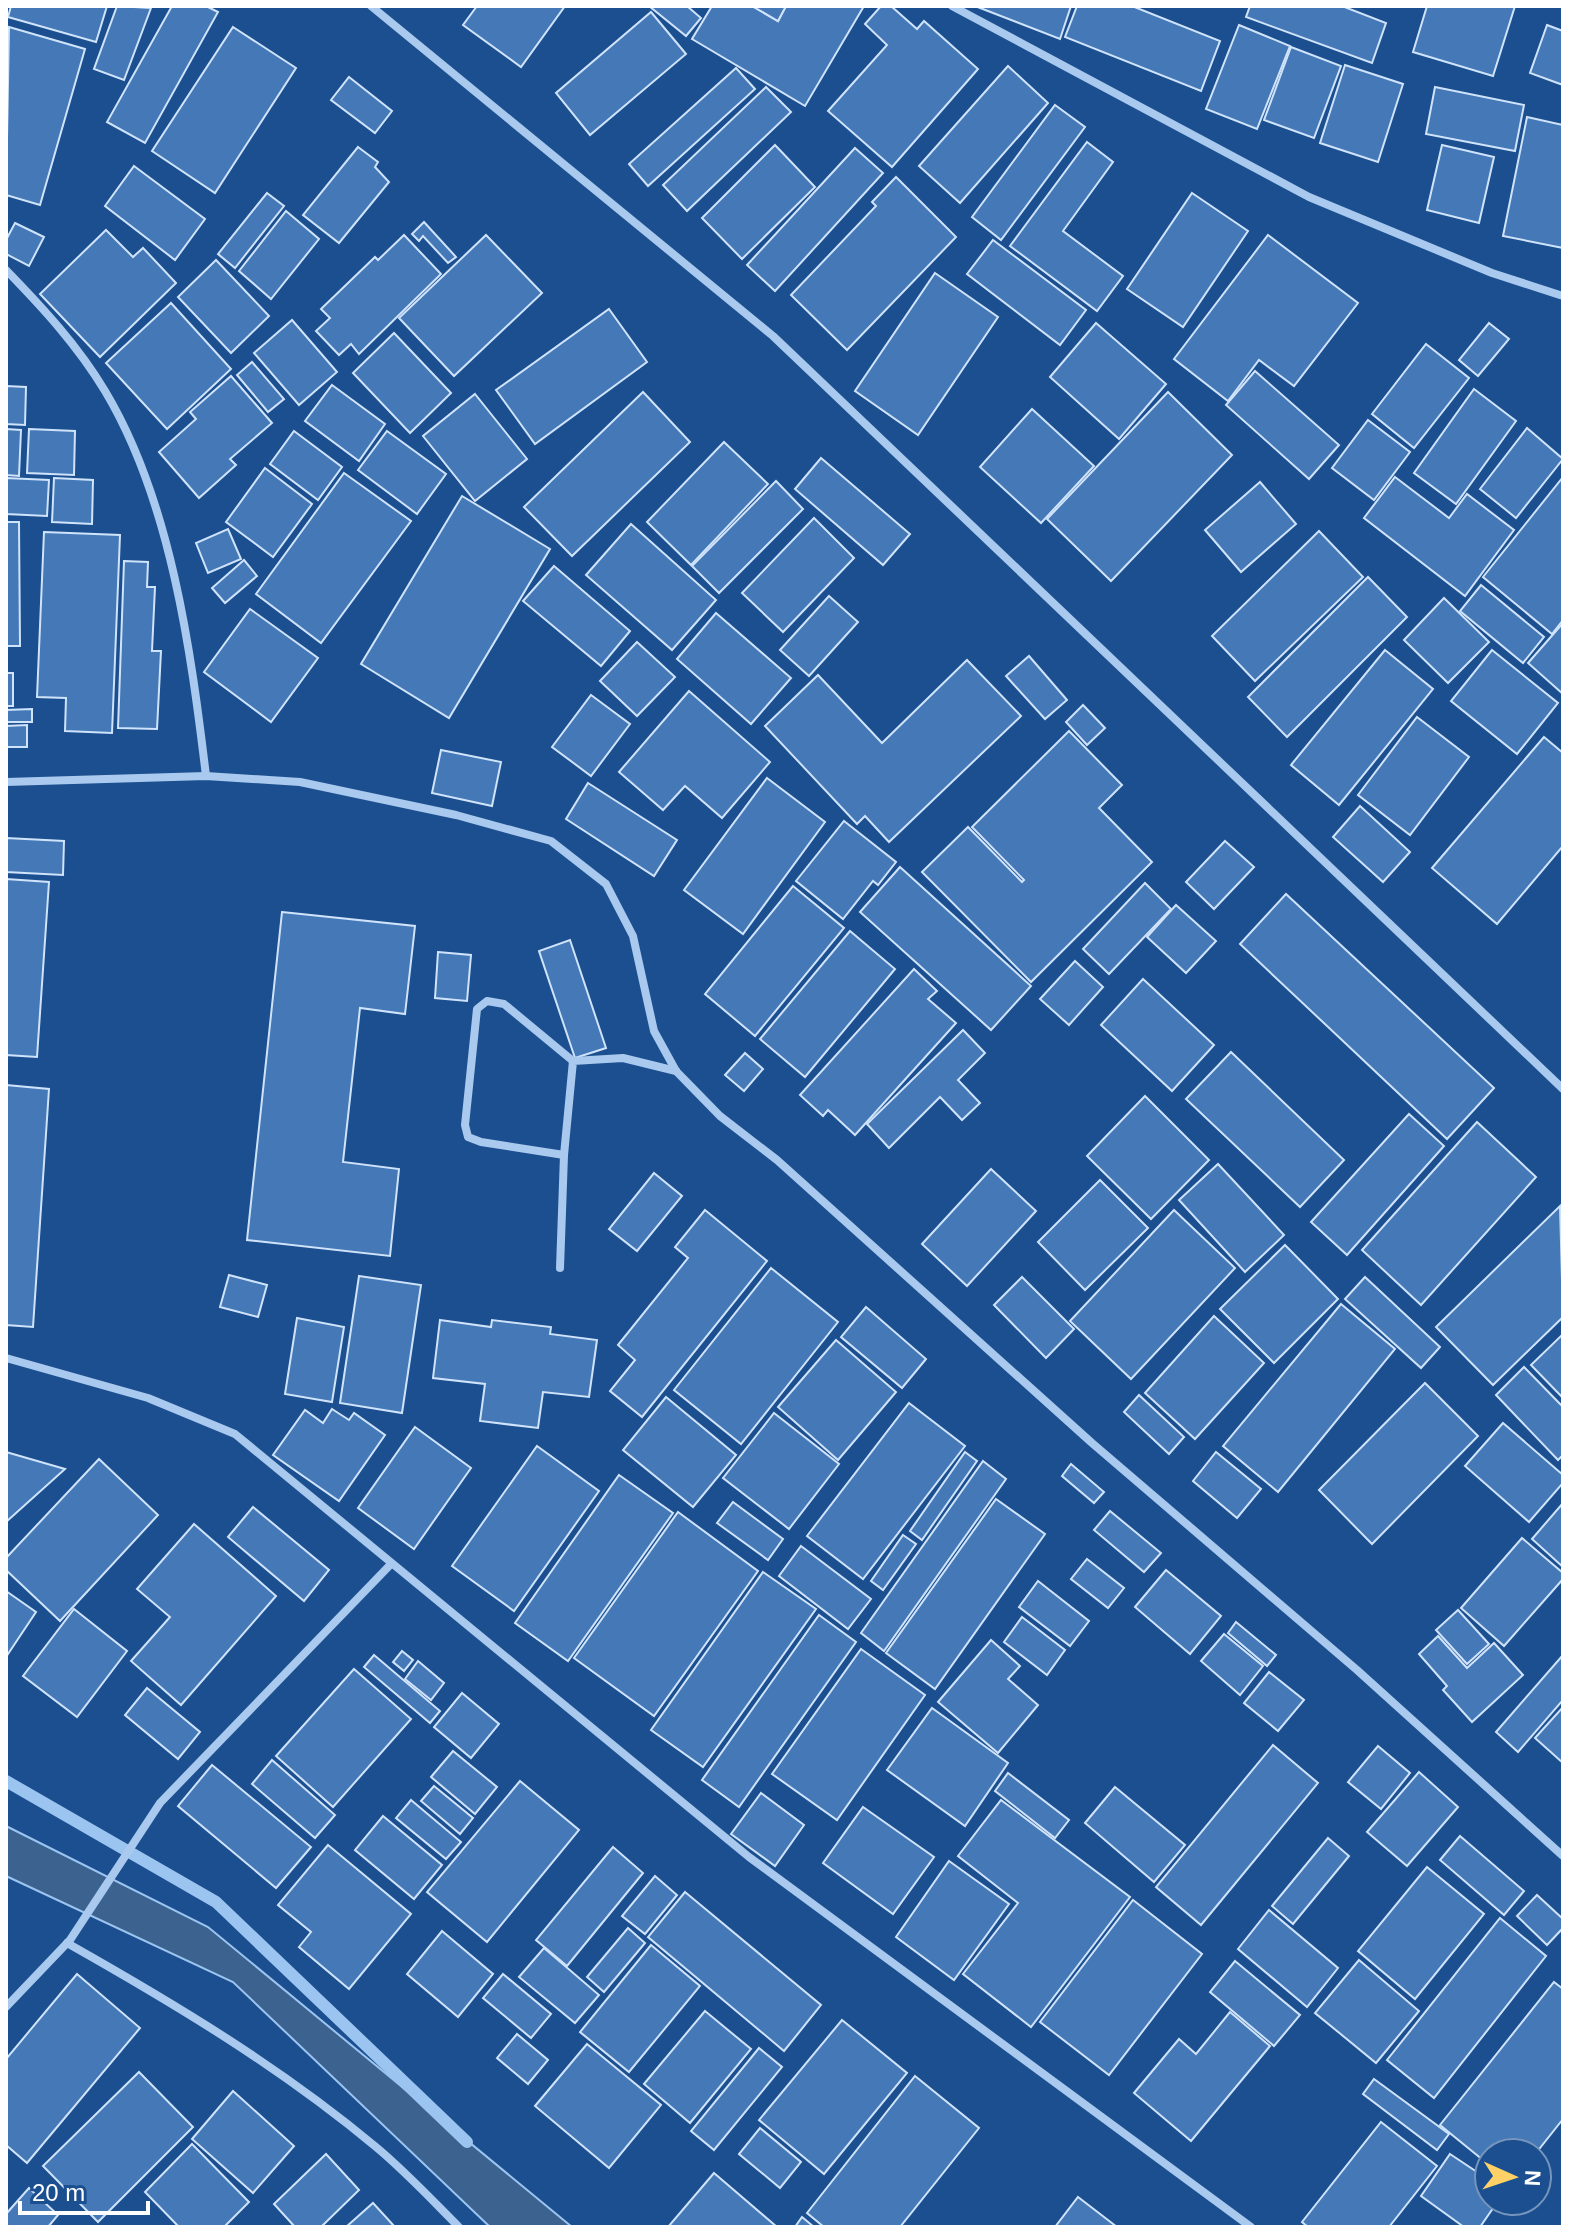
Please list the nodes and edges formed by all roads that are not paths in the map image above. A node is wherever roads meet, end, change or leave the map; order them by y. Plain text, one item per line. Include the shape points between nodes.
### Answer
1 (371, 6) edge
2 (952, 6) edge
3 (6, 270) edge
4 (1563, 296) edge
5 (206, 776) junction
6 (6, 782) edge
7 (573, 1061) junction
8 (676, 1071) junction
9 (1563, 1089) edge
10 (564, 1155) junction
11 (560, 1268) dead end
12 (6, 1358) edge
13 (391, 1564) junction
14 (1563, 1856) edge
15 (68, 1942) junction
16 (6, 2007) edge
17 (459, 2227) edge
18 (1251, 2227) edge

1 - 9 street via 773,336
2 - 4 street via 1309,197 1492,273
3 - 5 street via 60,325 106,393 143,472 170,562 195,683
5 - 6 street
5 - 8 street via 300,782 551,841 606,884 633,936 654,1031
7 - 8 street via 623,1058
7 - 10 street
7 - 10 street via 504,1004 487,1001 477,1009 468,1137
8 - 14 street via 720,1116 777,1160
10 - 11 street
12 - 13 street via 148,1398 235,1434
13 - 15 street via 160,1803
13 - 18 street via 749,1857
15 - 16 street
15 - 17 street via 263,2061 377,2148

